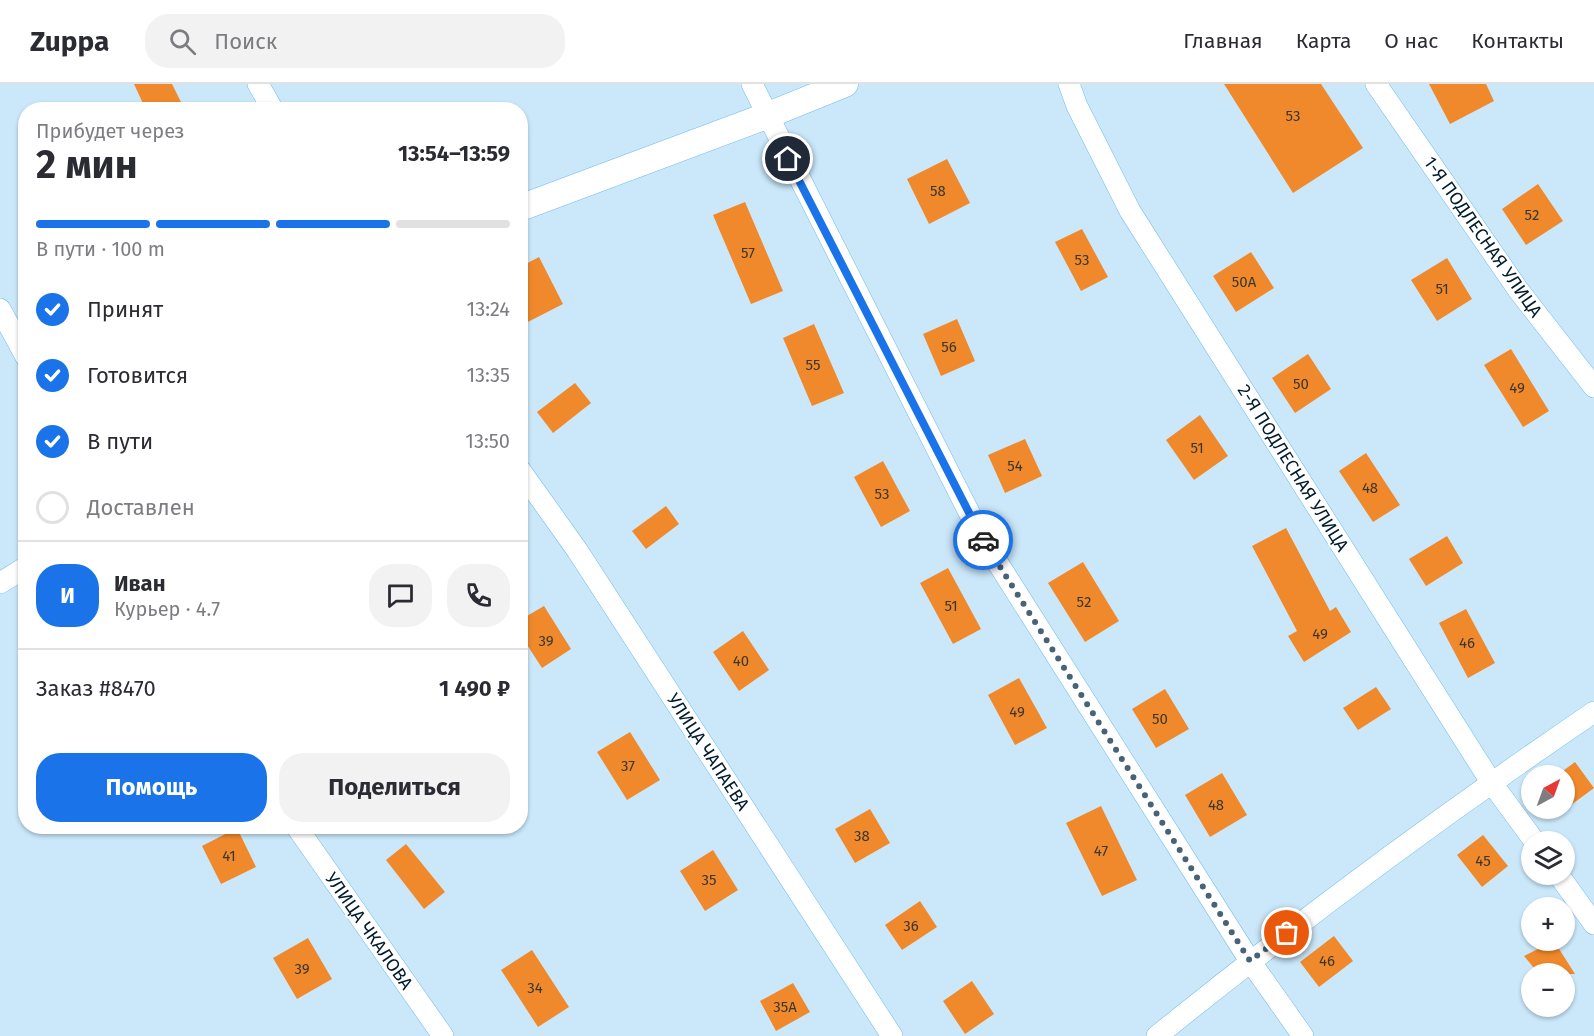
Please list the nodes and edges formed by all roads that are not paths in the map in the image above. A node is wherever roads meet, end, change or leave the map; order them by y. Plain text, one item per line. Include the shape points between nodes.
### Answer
1 (258, 84) edge
2 (752, 84) edge
3 (844, 84) edge
4 (1069, 84) edge
5 (1376, 84) edge
6 (268, 102) edge
7 (766, 116) junction
8 (528, 205) edge
9 (0, 309) edge
10 (18, 342) edge
11 (1594, 387) edge
12 (528, 481) edge
13 (18, 572) edge
14 (0, 583) edge
15 (1594, 711) edge
16 (1491, 782) junction
17 (1526, 831) edge
18 (303, 834) edge
19 (1566, 885) edge
20 (1594, 924) edge
21 (1250, 961) junction
22 (443, 1036) edge
23 (892, 1036) edge
24 (1157, 1036) edge
25 (1303, 1036) edge

1 - 6 street
2 - 7 street
3 - 7 street
4 - 16 street, 2-Я ПОДЛЕСНАЯ УЛИЦА via 1130,211
5 - 11 street, 1-Я ПОДЛЕСНАЯ УЛИЦА via 1519,291
7 - 8 street
7 - 21 street via 982,538
9 - 10 street
12 - 23 street, УЛИЦА ЧАПАЕВА via 577,550
13 - 14 street
15 - 16 street
16 - 17 street, 2-Я ПОДЛЕСНАЯ УЛИЦА
16 - 21 street
18 - 22 street, УЛИЦА ЧКАЛОВА
19 - 20 street
21 - 24 street
21 - 25 street

